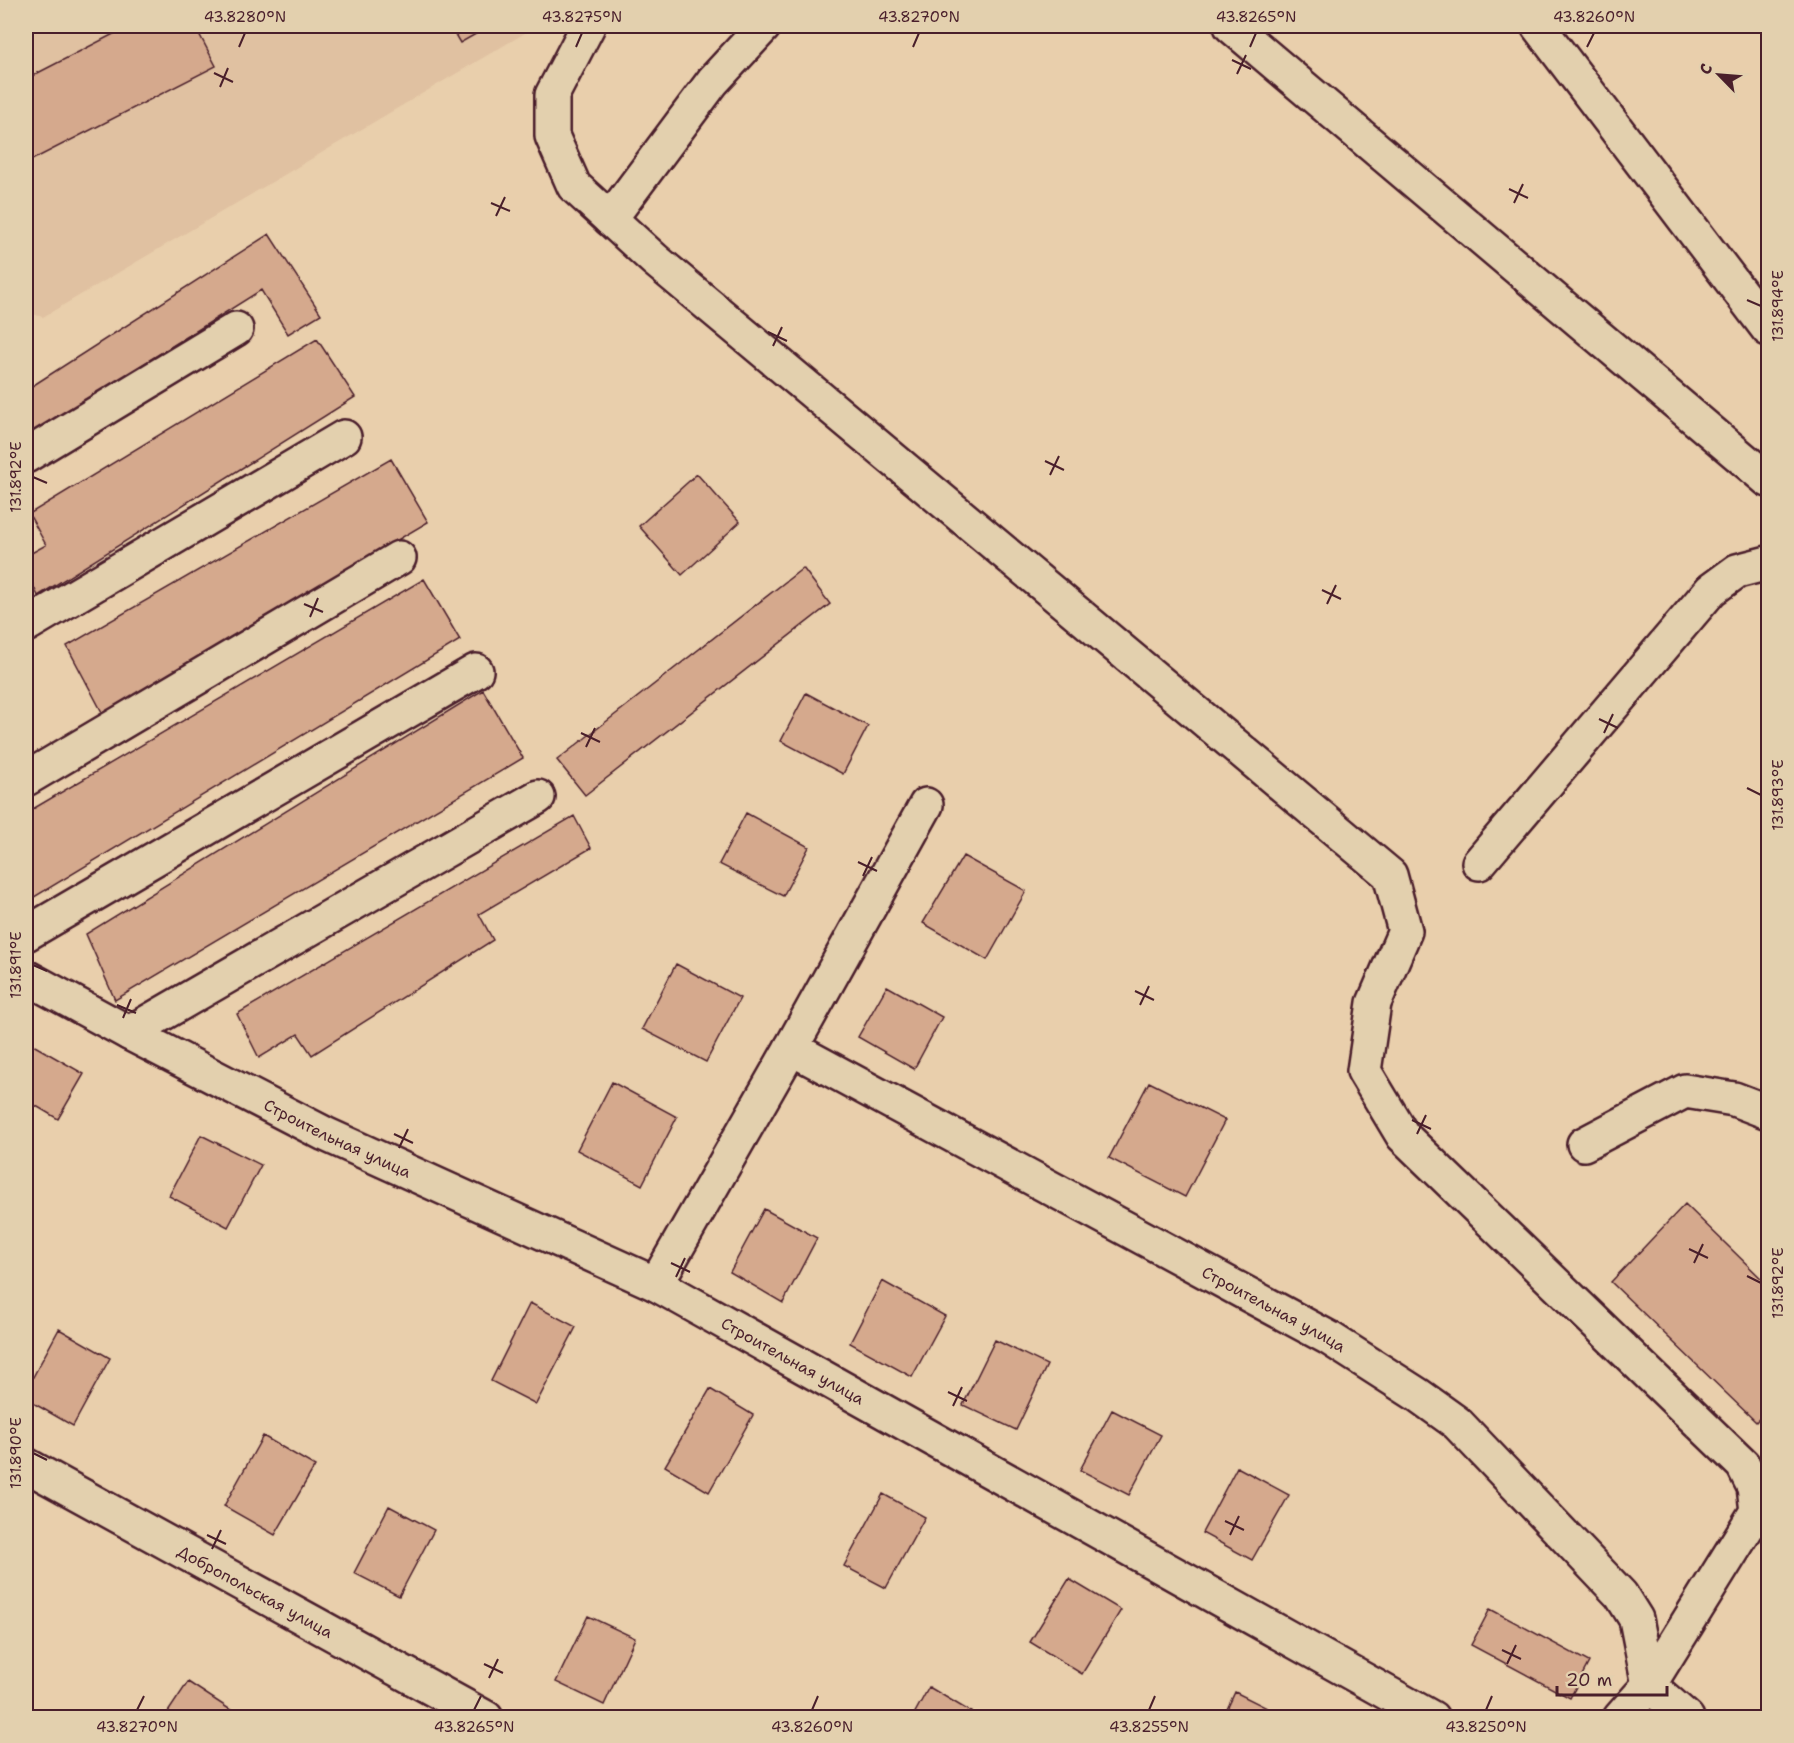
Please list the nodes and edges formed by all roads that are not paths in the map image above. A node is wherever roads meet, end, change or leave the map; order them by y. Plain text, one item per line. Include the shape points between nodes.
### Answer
1 (588, 26) edge
2 (764, 26) edge
3 (1230, 26) edge
4 (1538, 26) edge
5 (610, 219) junction
6 (236, 329) dead end
7 (1768, 329) edge
8 (344, 437) dead end
9 (26, 456) edge
10 (1768, 480) edge
11 (399, 558) dead end
12 (1768, 563) edge
13 (26, 625) edge
14 (476, 671) dead end
15 (26, 779) edge
16 (538, 797) dead end
17 (926, 805) dead end
18 (1479, 863) dead end
19 (26, 934) edge
20 (26, 977) edge
21 (129, 1033) junction
22 (791, 1048) junction
23 (1768, 1112) edge
24 (1584, 1144) dead end
25 (656, 1284) junction
26 (26, 1465) edge
27 (1763, 1516) edge
28 (1649, 1685) junction
29 (486, 1718) edge
30 (1432, 1718) edge
31 (1620, 1718) edge
32 (1688, 1718) edge

1 - 5 street via 552,95 552,136 574,186
2 - 5 street via 713,81
3 - 10 street
4 - 7 street
5 - 27 street via 1390,875 1405,931 1374,1004 1364,1071 1403,1136 1743,1465
6 - 9 street
8 - 13 street
11 - 15 street
12 - 18 street via 1737,572 1712,590
14 - 19 street
16 - 21 street
17 - 22 street
20 - 21 street, Строительная улица
21 - 25 street, Строительная улица via 326,1134
22 - 25 street
22 - 28 street, Строительная улица via 1329,1338 1457,1423 1621,1595 1636,1619
23 - 24 street via 1734,1099 1685,1091
25 - 30 street, Строительная улица
26 - 29 street, Добропольская улица
27 - 28 street
28 - 31 street
28 - 32 street

